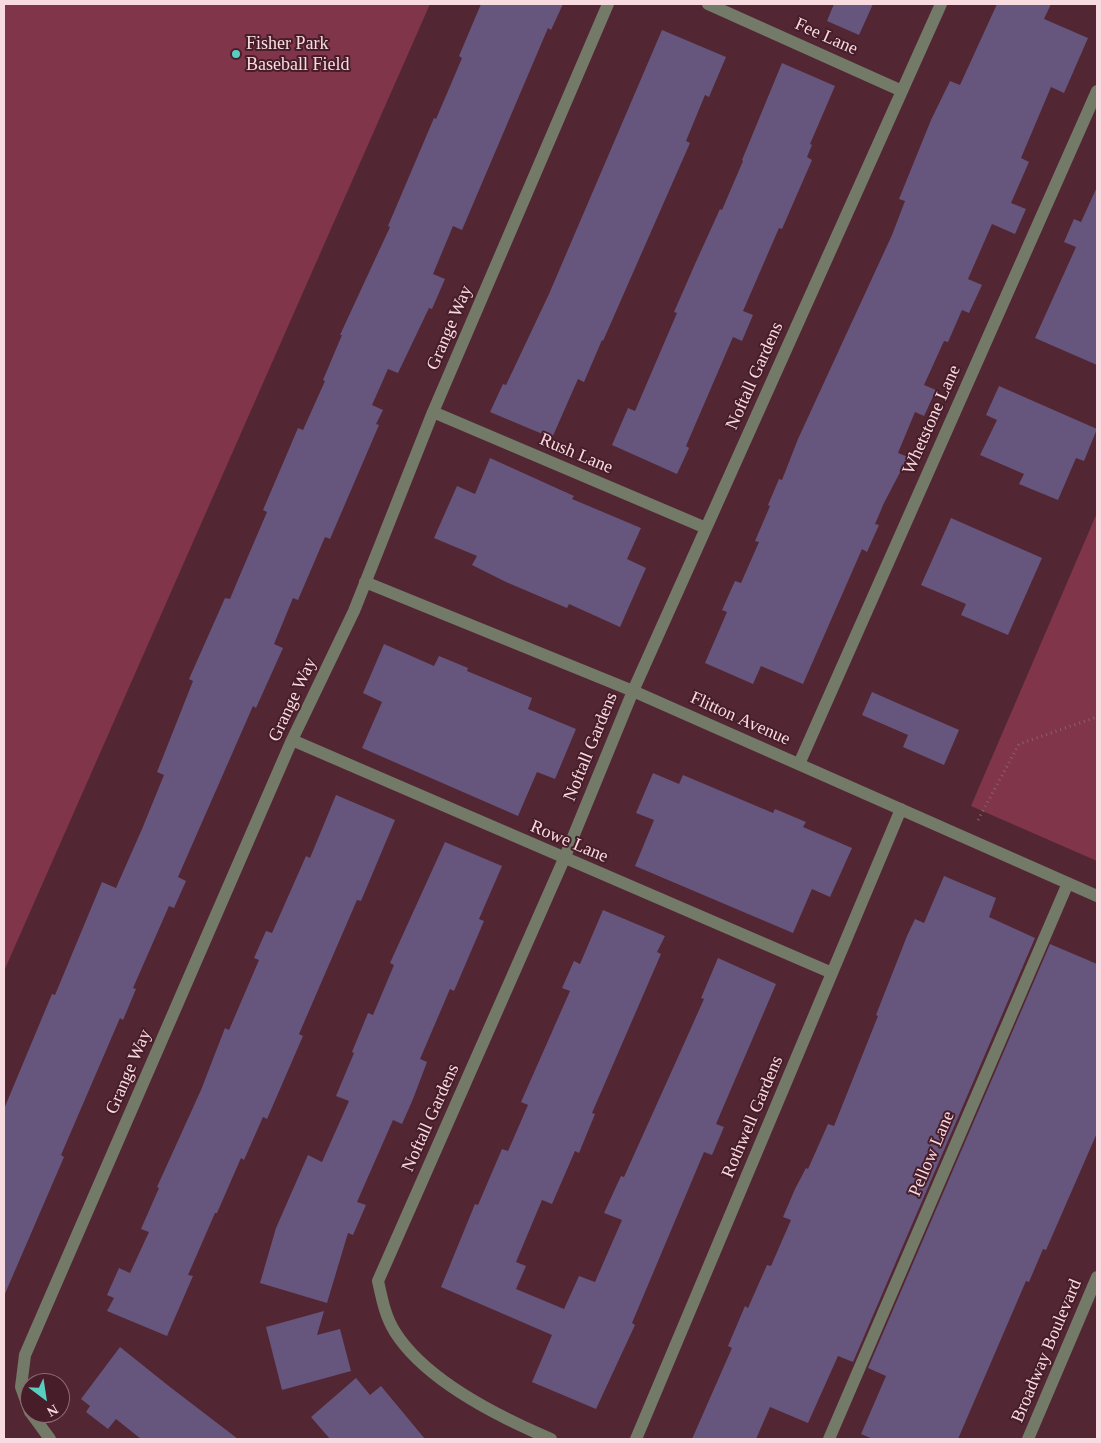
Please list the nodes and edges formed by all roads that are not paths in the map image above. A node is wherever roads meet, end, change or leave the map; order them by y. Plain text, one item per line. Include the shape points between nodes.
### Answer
1 (608, 4) edge
2 (708, 4) edge
3 (941, 4) edge
4 (902, 91) junction
5 (1097, 91) edge
6 (433, 412) junction
7 (706, 528) junction
8 (365, 582) junction
9 (633, 691) junction
10 (292, 740) junction
11 (799, 764) junction
12 (901, 809) junction
13 (564, 859) junction
14 (1068, 883) junction
15 (1097, 896) edge
16 (832, 973) junction
17 (1097, 1277) edge
18 (23, 1373) edge
19 (38, 1423) edge
20 (50, 1439) edge
21 (551, 1439) edge
22 (636, 1439) edge
23 (829, 1439) edge
24 (1028, 1439) edge

1 - 6 street, Grange Way
2 - 4 street, Fee Lane
3 - 4 street, Noftall Gardens
4 - 7 street, Noftall Gardens
5 - 11 street, Whetstone Lane
6 - 7 street, Rush Lane
6 - 8 street, Grange Way
7 - 9 street, Noftall Gardens
8 - 9 street, Flitton Avenue
8 - 10 street, Grange Way
9 - 11 street, Flitton Avenue
9 - 13 street, Noftall Gardens
10 - 13 street, Rowe Lane
10 - 18 street, Grange Way via 25,1355
11 - 12 street, Flitton Avenue
12 - 14 street, Flitton Avenue
12 - 16 street, Rothwell Gardens
13 - 16 street, Rowe Lane
13 - 21 street, Noftall Gardens via 378,1281 390,1323 413,1356 454,1388 522,1427
14 - 15 street, Flitton Avenue
14 - 23 street, Pellow Lane
16 - 22 street, Rothwell Gardens
17 - 24 street, Broadway Boulevard
19 - 20 street, Grange Way

